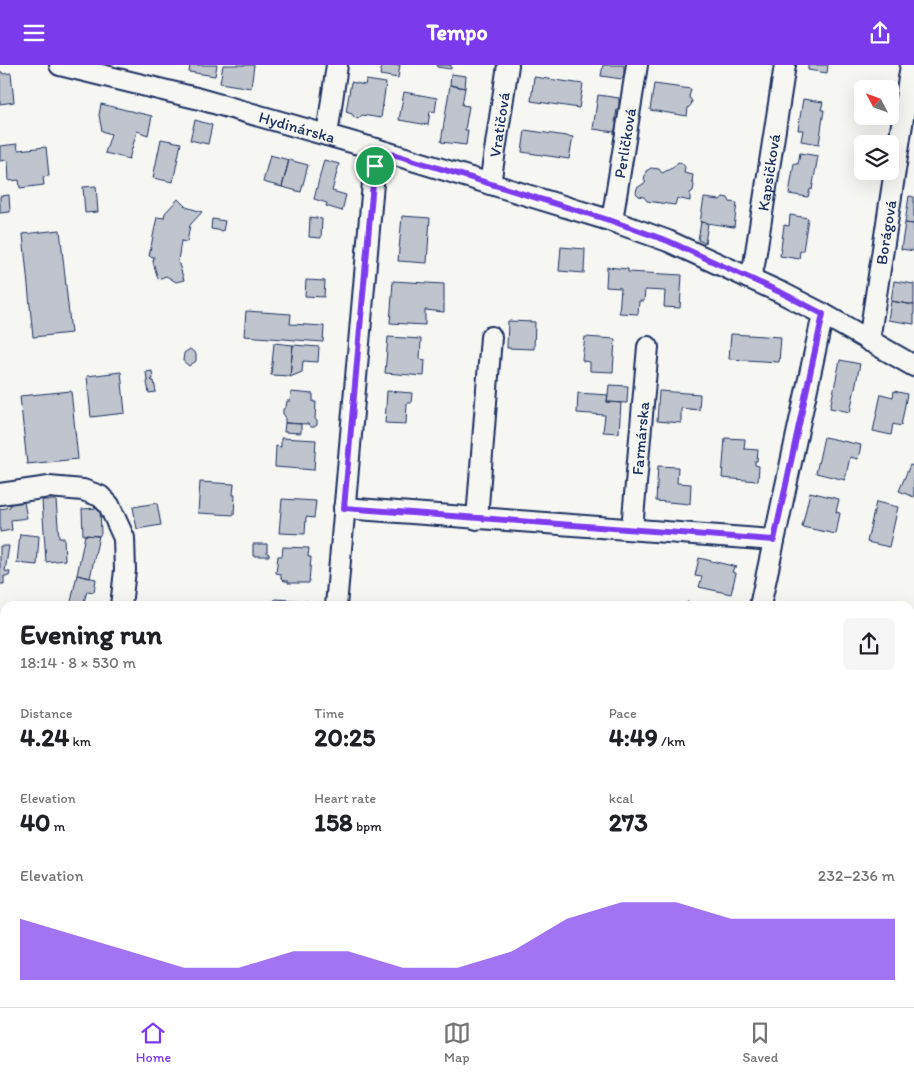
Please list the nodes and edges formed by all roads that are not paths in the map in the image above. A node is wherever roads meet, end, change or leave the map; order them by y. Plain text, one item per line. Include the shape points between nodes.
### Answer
1 (60, 65) edge
2 (337, 65) edge
3 (508, 65) edge
4 (637, 65) edge
5 (786, 65) edge
6 (911, 65) edge
7 (328, 135) junction
8 (376, 149) junction
9 (490, 184) junction
10 (612, 221) junction
11 (748, 279) junction
12 (823, 314) junction
13 (491, 337) dead end
14 (869, 341) junction
15 (648, 347) dead end
16 (914, 366) edge
17 (0, 493) edge
18 (344, 508) junction
19 (477, 519) junction
20 (632, 529) junction
21 (774, 540) junction
22 (122, 601) edge
23 (336, 601) edge
24 (761, 601) edge

1 - 7 street, Hydinárska
2 - 7 street
3 - 9 street, Vratičová
4 - 10 street, Perličková
5 - 11 street, Kapsičková via 754,265
6 - 14 street, Borágová
7 - 8 street, Hydinárska
8 - 9 street, Hydinárska
8 - 18 street
9 - 10 street, Hydinárska
10 - 11 street, Hydinárska via 668,241
11 - 12 street, Hydinárska
12 - 14 street, Hydinárska
12 - 21 street
13 - 19 street
14 - 16 street, Hydinárska
15 - 20 street, Farmárska
17 - 22 street via 49,487 83,490 100,496 109,505 124,538
18 - 19 street
18 - 23 street
19 - 20 street
20 - 21 street
21 - 24 street

